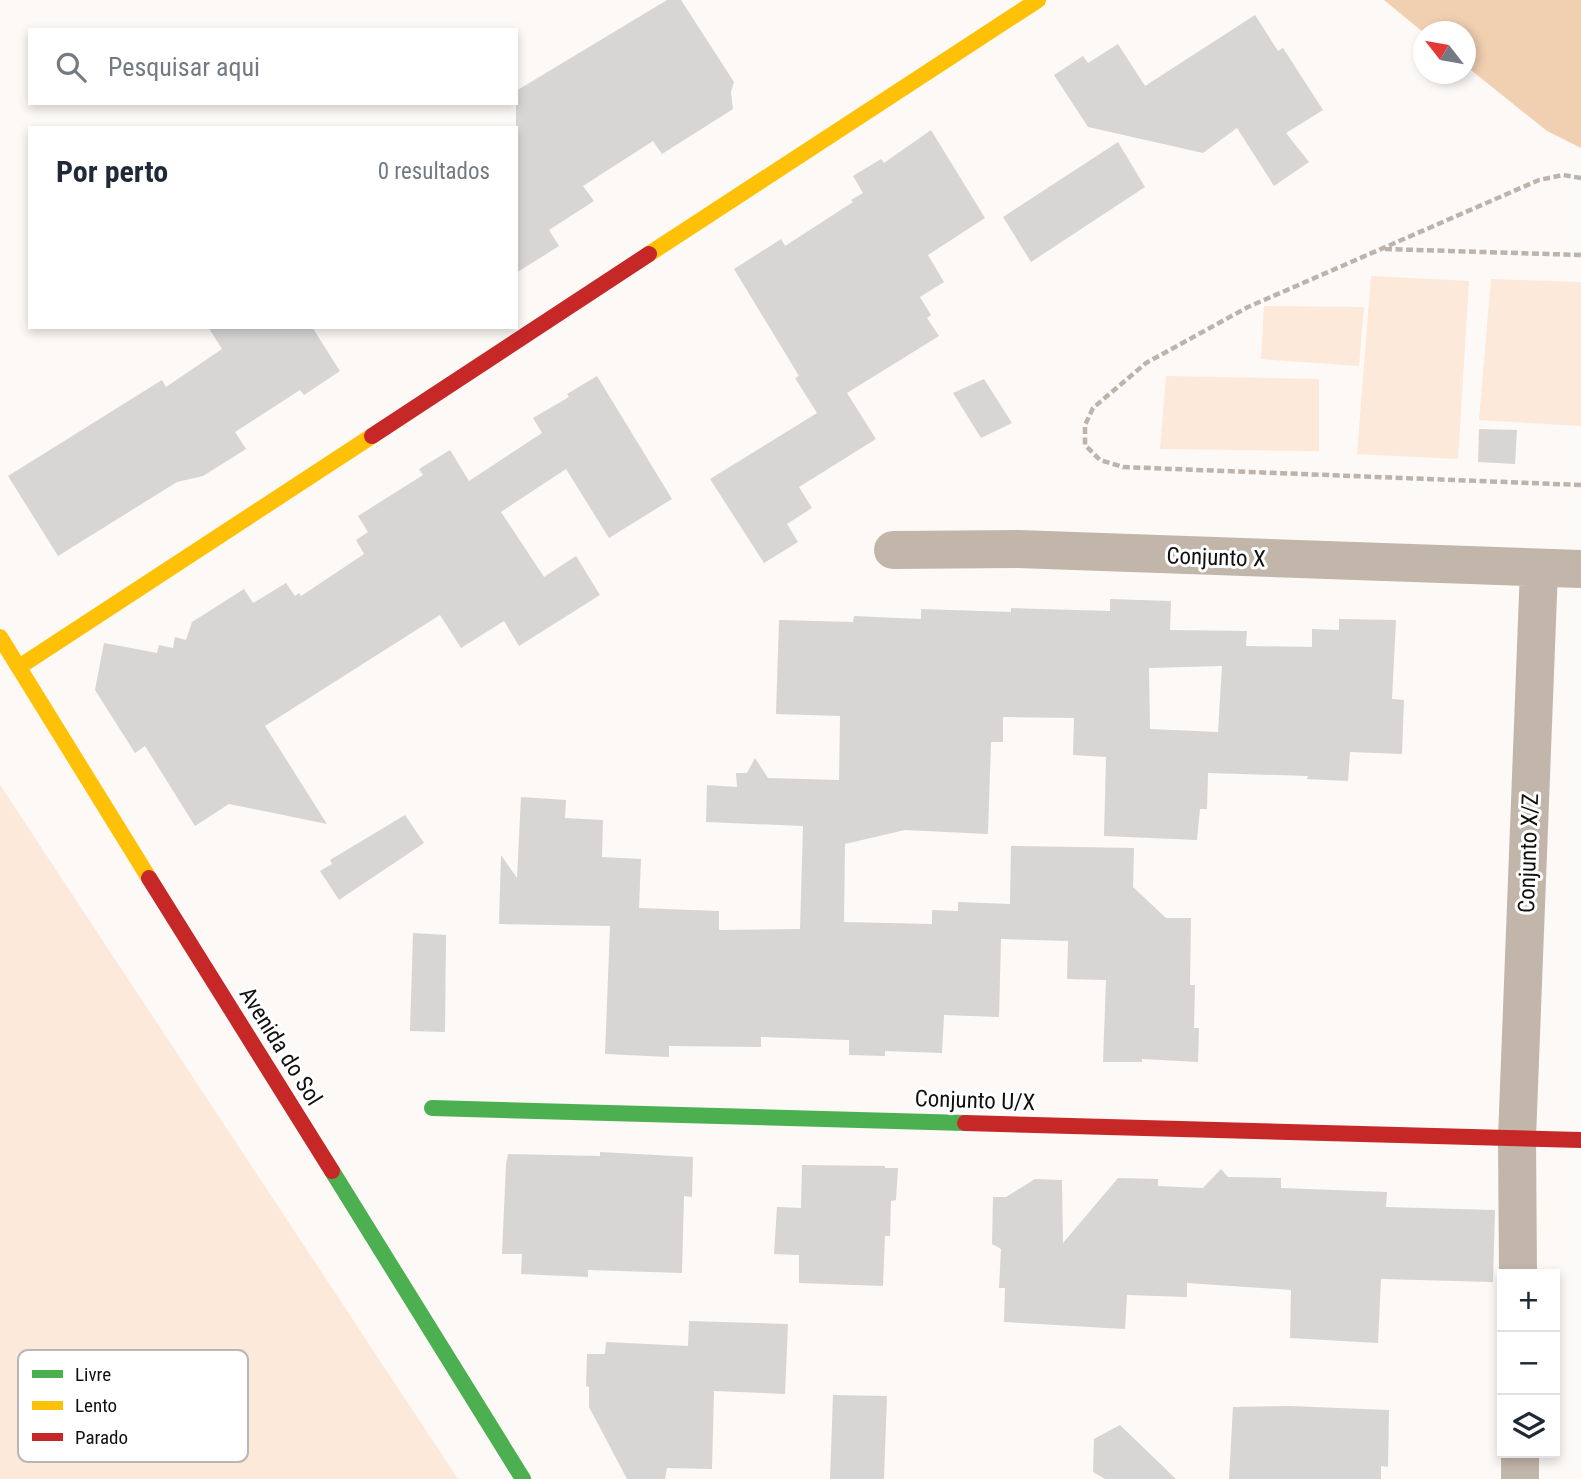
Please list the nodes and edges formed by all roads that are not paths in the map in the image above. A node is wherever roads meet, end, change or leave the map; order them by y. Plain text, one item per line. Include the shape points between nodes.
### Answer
1 (1038, 0) edge
2 (893, 550) dead end
3 (1539, 569) junction
4 (1581, 569) edge
5 (0, 637) edge
6 (19, 667) junction
7 (432, 1108) dead end
8 (1517, 1138) junction
9 (1581, 1140) edge
10 (1518, 1269) edge
11 (1520, 1458) edge
12 (523, 1479) edge
13 (1520, 1479) edge

1 - 6 street
2 - 3 street, Conjunto X via 1018,549
3 - 4 street, Conjunto X
3 - 8 street, Conjunto X/Z
5 - 6 street, Avenida do Sol
6 - 12 street, Avenida do Sol
7 - 8 street, Conjunto U/X
8 - 9 street, Conjunto U/X
8 - 10 street, Conjunto X/Z
11 - 13 street

